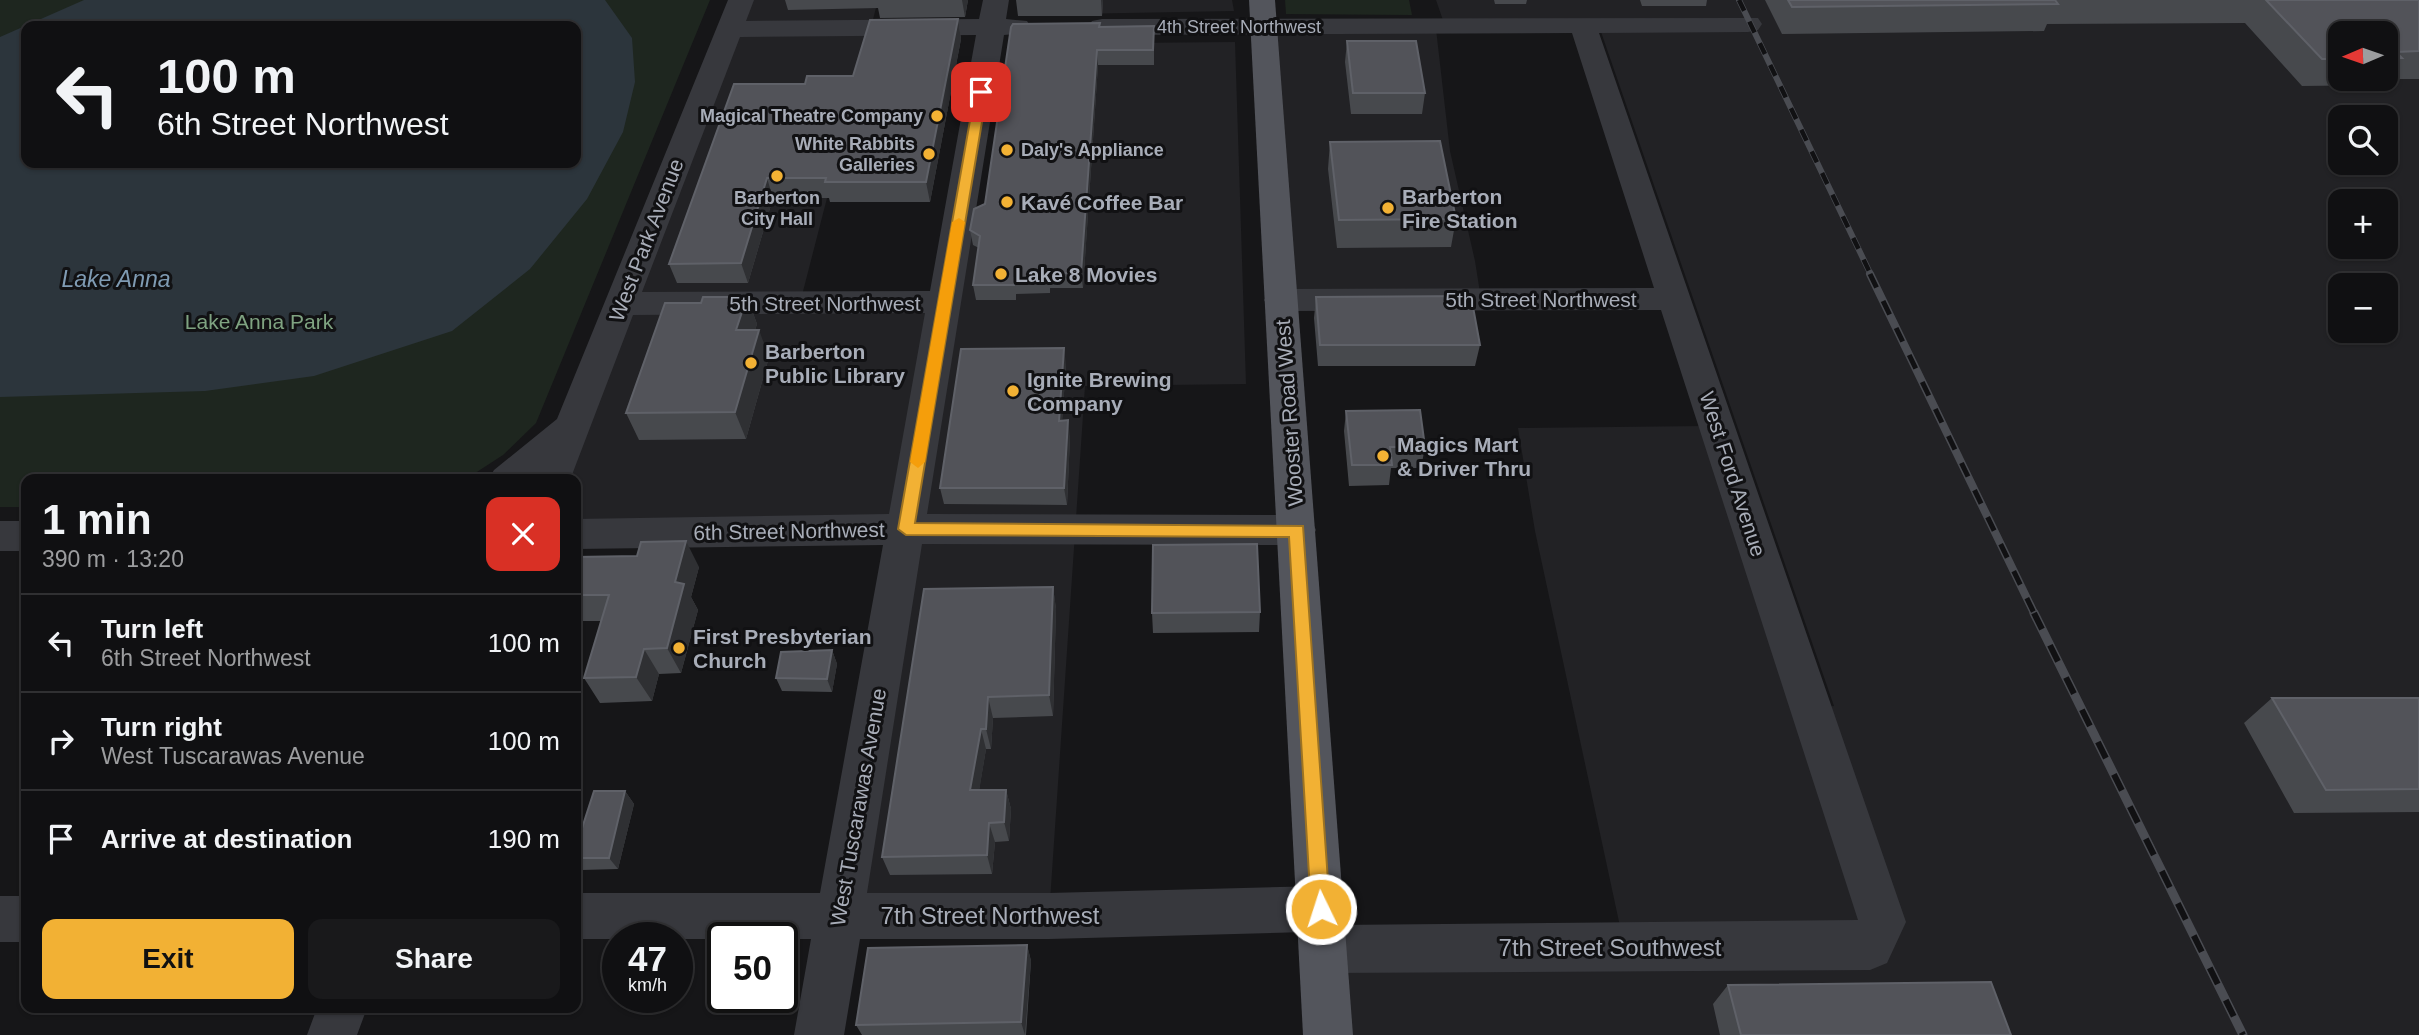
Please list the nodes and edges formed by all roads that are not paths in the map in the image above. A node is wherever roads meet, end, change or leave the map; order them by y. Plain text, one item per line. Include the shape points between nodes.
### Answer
1 (994, 13) edge
2 (736, 14) edge
3 (1263, 14) edge
4 (1748, 24) dead end
5 (1583, 26) junction
6 (1037, 27) edge
7 (1074, 27) edge
8 (1675, 299) junction
9 (1281, 300) junction
10 (945, 302) junction
11 (620, 304) junction
12 (572, 427) junction
13 (514, 474) edge
14 (553, 474) edge
15 (906, 529) junction
16 (1297, 530) junction
17 (581, 534) edge
18 (0, 536) edge
19 (21, 536) edge
20 (839, 915) junction
21 (581, 916) edge
22 (0, 919) edge
23 (21, 919) edge
24 (1882, 922) joint
25 (1322, 929) junction
26 (340, 1013) edge
27 (331, 1035) edge
28 (818, 1035) edge
29 (1328, 1035) edge

1 - 2 street
1 - 6 street
1 - 10 street, West Tuscarawas Avenue
2 - 11 street, West Park Avenue
3 - 5 street, 4th Street Northwest
3 - 7 street, 4th Street Northwest
3 - 9 main road, Wooster Road West
4 - 5 street, 4th Street Northwest
5 - 8 street, West Ford Avenue
8 - 9 street, 5th Street Northwest
8 - 24 street, West Ford Avenue
9 - 16 main road, Wooster Road West
10 - 11 street, 5th Street Northwest
10 - 15 street, West Tuscarawas Avenue
11 - 12 street, West Park Avenue
12 - 13 street
12 - 14 street, West Park Avenue
15 - 16 street, 6th Street Northwest
15 - 17 street, 6th Street Northwest
15 - 20 street, West Tuscarawas Avenue
16 - 25 main road, Wooster Road West
18 - 19 street
20 - 21 street, 7th Street Northwest
20 - 25 street, 7th Street Northwest via 1049,916
20 - 28 street, West Tuscarawas Avenue
22 - 23 street
24 - 25 street, 7th Street Southwest via 1870,946
25 - 29 main road, Wooster Road West
26 - 27 street

